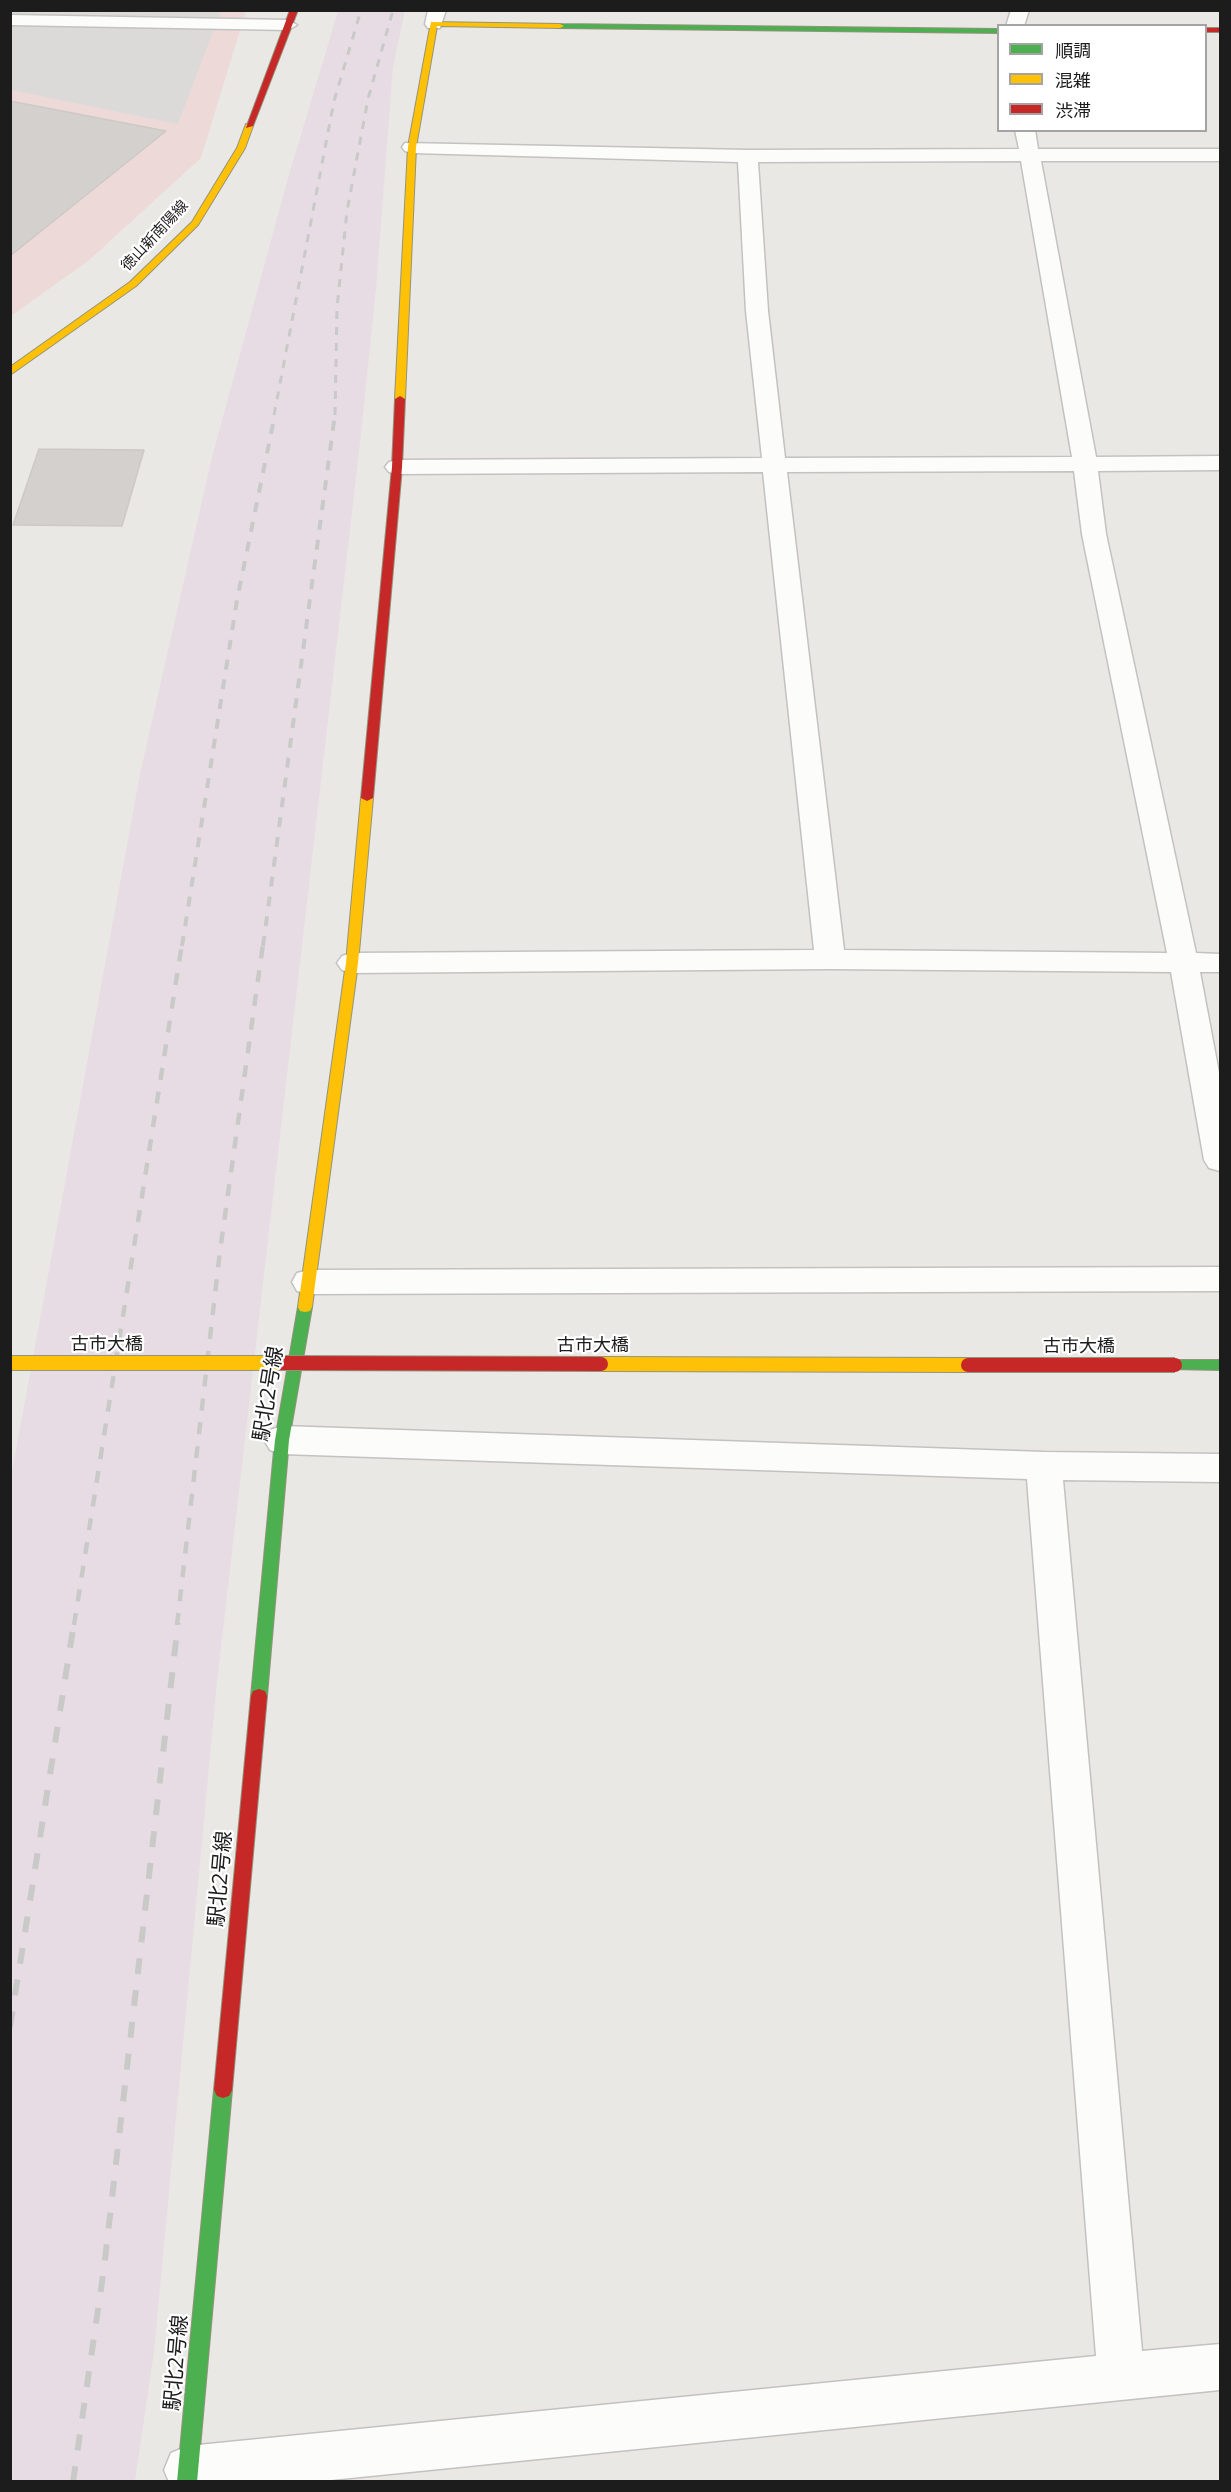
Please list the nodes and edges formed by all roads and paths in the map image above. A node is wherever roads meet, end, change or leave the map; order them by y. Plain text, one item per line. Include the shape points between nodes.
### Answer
1 (436, 17) edge
2 (291, 18) edge
3 (10, 20) edge
4 (997, 31) edge
5 (1025, 132) edge
6 (412, 147) junction
7 (1221, 155) edge
8 (748, 156) junction
9 (1028, 156) junction
10 (10, 372) edge
11 (1085, 462) junction
12 (1221, 463) edge
13 (774, 464) junction
14 (397, 467) junction
15 (830, 959) junction
16 (352, 963) junction
17 (1221, 963) edge
18 (1184, 964) junction
19 (1221, 1160) edge
20 (1221, 1279) edge
21 (309, 1282) junction
22 (10, 1363) edge
23 (1221, 1365) edge
24 (282, 1440) junction
25 (1044, 1466) junction
26 (1221, 1468) edge
27 (1221, 2367) edge
28 (1121, 2375) junction
29 (188, 2476) edge

1 - 4 street
1 - 6 street, 駅北2号線
2 - 3 street
2 - 10 street, 徳山新南陽線 via 241,148 195,223 133,284
5 - 9 street
6 - 8 street
6 - 14 street, 駅北2号線
7 - 9 street
8 - 9 street
8 - 13 street via 757,311
9 - 11 street
11 - 12 street
11 - 13 street
11 - 18 street via 1094,534
13 - 14 street
13 - 15 street
14 - 16 street, 駅北2号線
15 - 16 street
15 - 18 street
16 - 21 street, 駅北2号線
17 - 18 street
18 - 19 street
20 - 21 street
21 - 24 street, 駅北2号線
22 - 23 street, 古市大橋, bridge
24 - 25 street
24 - 29 street, 駅北2号線
25 - 26 street
25 - 28 street
27 - 28 street
28 - 29 street

